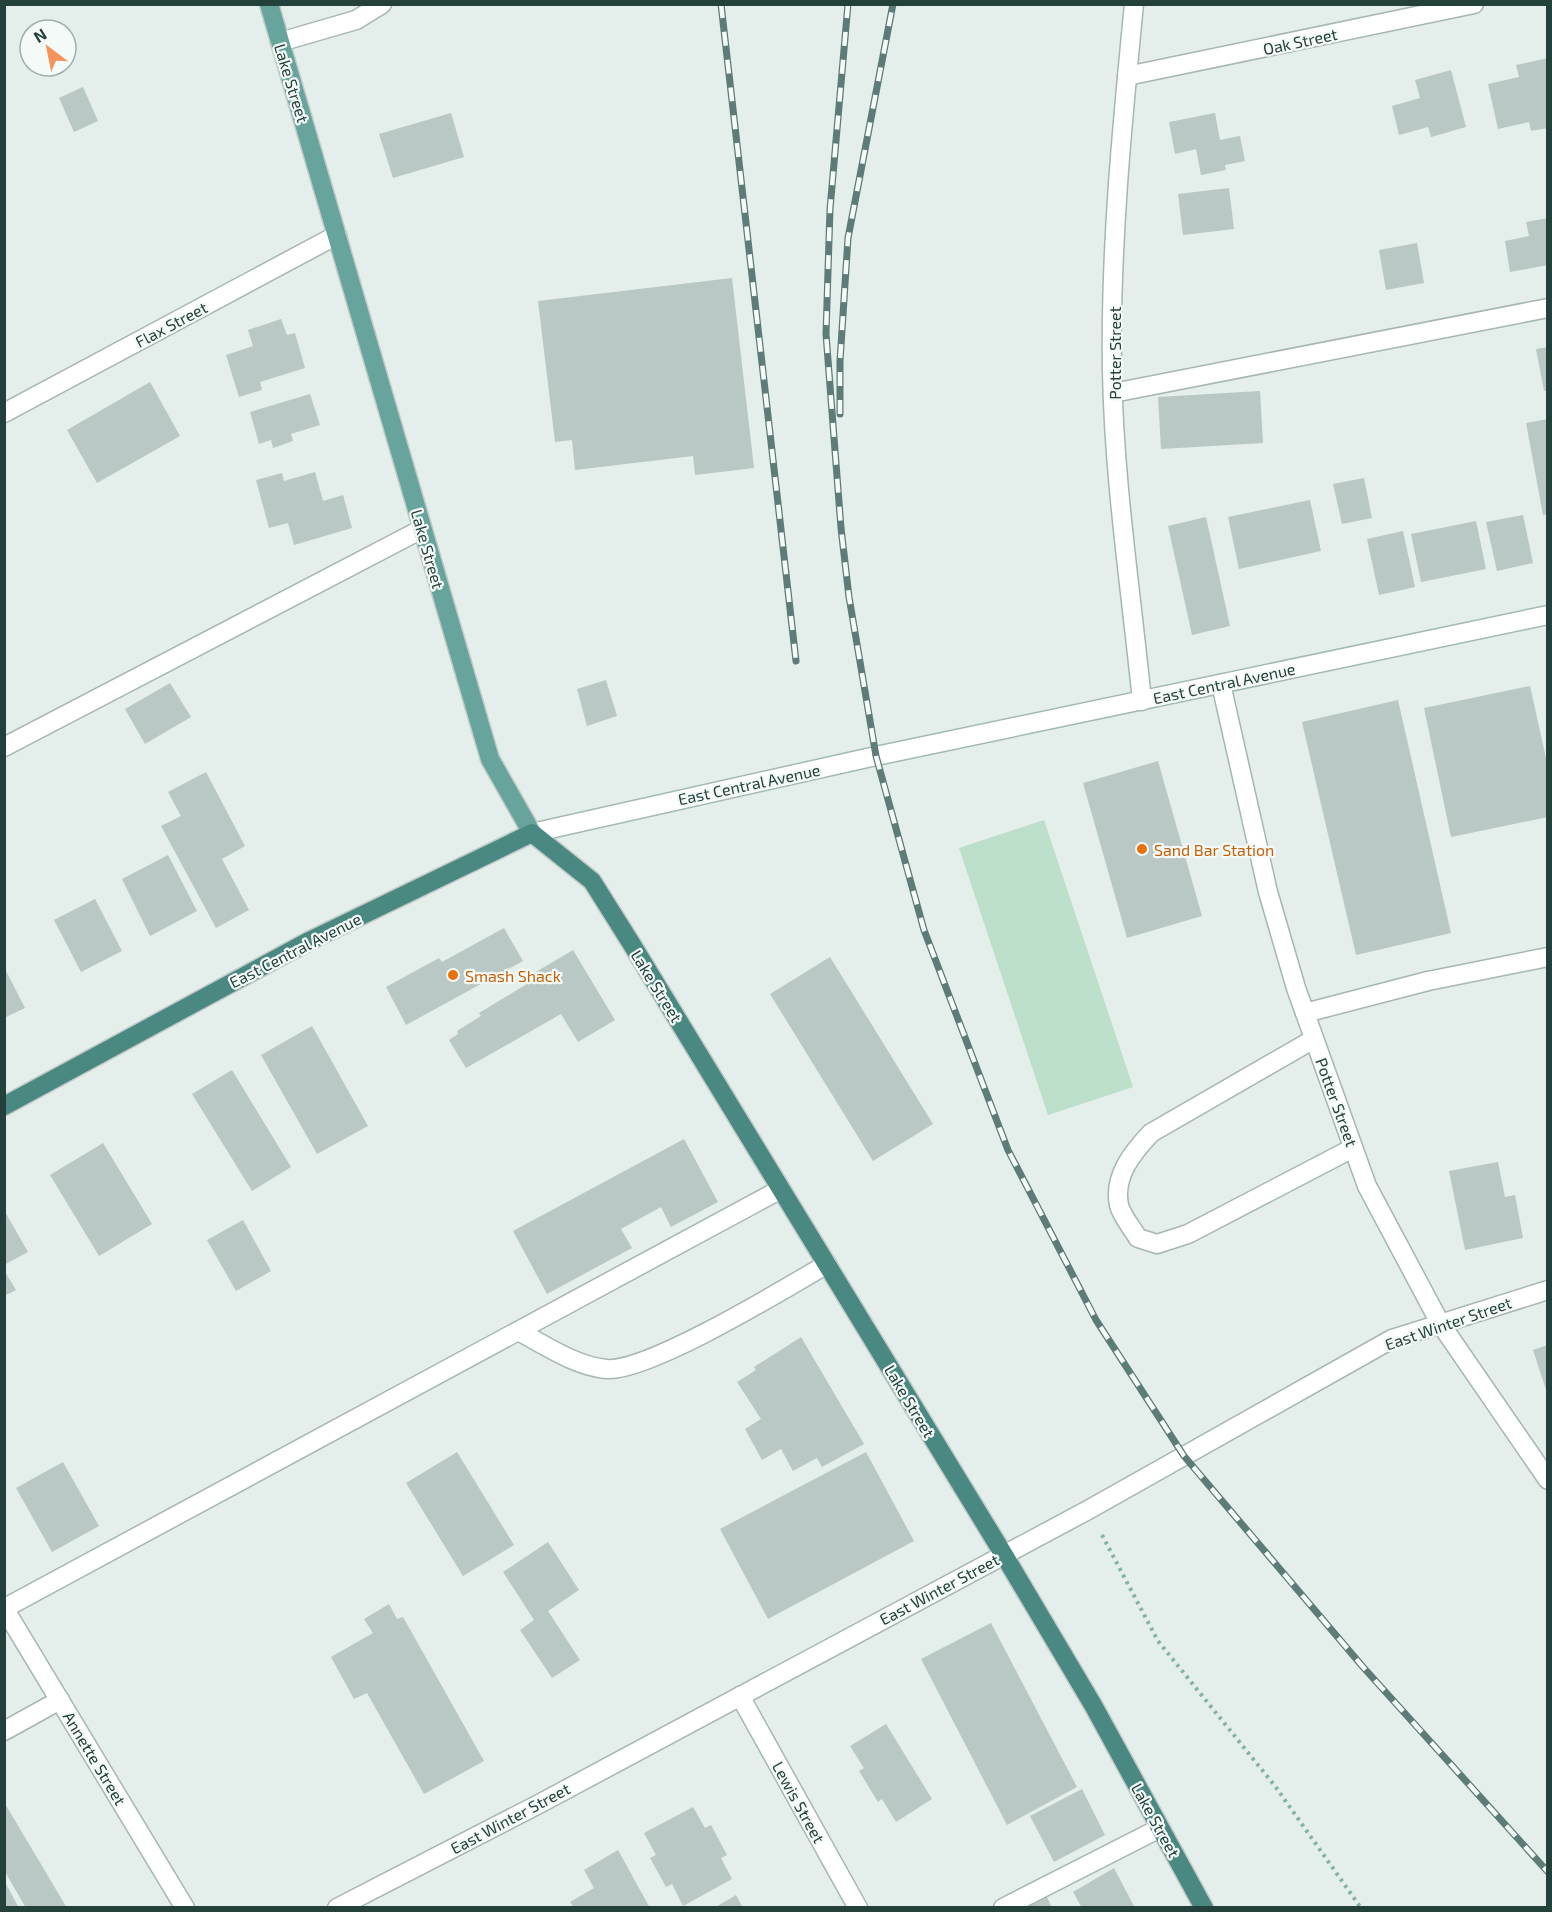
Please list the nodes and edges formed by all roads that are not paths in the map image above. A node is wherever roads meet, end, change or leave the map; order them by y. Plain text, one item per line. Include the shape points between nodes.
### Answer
1 (268, 4) edge
2 (382, 4) edge
3 (1134, 4) edge
4 (1474, 4) edge
5 (280, 42) junction
6 (1127, 76) junction
7 (337, 235) junction
8 (1548, 308) edge
9 (1113, 393) junction
10 (4, 414) edge
11 (422, 529) junction
12 (1548, 615) edge
13 (1221, 684) junction
14 (1142, 701) junction
15 (4, 747) edge
16 (532, 833) junction
17 (1548, 957) edge
18 (1305, 1013) junction
19 (1314, 1039) junction
20 (4, 1106) edge
21 (1353, 1148) junction
22 (782, 1189) junction
23 (827, 1264) junction
24 (1548, 1290) edge
25 (1440, 1323) junction
26 (518, 1331) junction
27 (1548, 1480) edge
28 (1004, 1555) junction
29 (5, 1608) edge
30 (740, 1696) junction
31 (60, 1700) junction
32 (4, 1731) edge
33 (1160, 1828) junction
34 (185, 1908) edge
35 (337, 1908) edge
36 (858, 1908) edge
37 (1003, 1908) edge
38 (1204, 1908) edge

1 - 5 main road, Lake Street
2 - 5 street via 356,20
3 - 6 street, Potter Street
4 - 6 street, Oak Street
5 - 7 main road, Lake Street
6 - 9 street, Potter Street via 1119,162
7 - 10 street, Flax Street
7 - 11 main road, Lake Street
8 - 9 street
9 - 14 street, Potter Street
11 - 15 street
11 - 16 main road, Lake Street via 490,759
12 - 13 street, East Central Avenue
13 - 14 street, East Central Avenue
13 - 18 street, Potter Street via 1268,892
14 - 16 street, East Central Avenue
16 - 20 highway, East Central Avenue via 309,941
16 - 22 highway, Lake Street via 592,882
17 - 18 street via 1428,981
18 - 19 street, Potter Street
19 - 21 street, Potter Street
19 - 21 street via 1151,1133 1131,1154 1121,1174 1119,1205 1138,1238 1157,1244 1188,1234
21 - 25 street, Potter Street via 1367,1186
22 - 23 highway, Lake Street
22 - 26 street
23 - 26 street via 654,1358 607,1370 566,1357
23 - 28 highway, Lake Street
24 - 25 street, East Winter Street
25 - 27 street, Potter Street
25 - 28 street, East Winter Street via 1392,1339
26 - 29 street
28 - 30 street, East Winter Street
28 - 33 highway, Lake Street
29 - 31 street, Annette Street
30 - 35 street, East Winter Street
30 - 36 street, Lewis Street
31 - 32 street
31 - 34 street, Annette Street
33 - 37 street
33 - 38 highway, Lake Street

